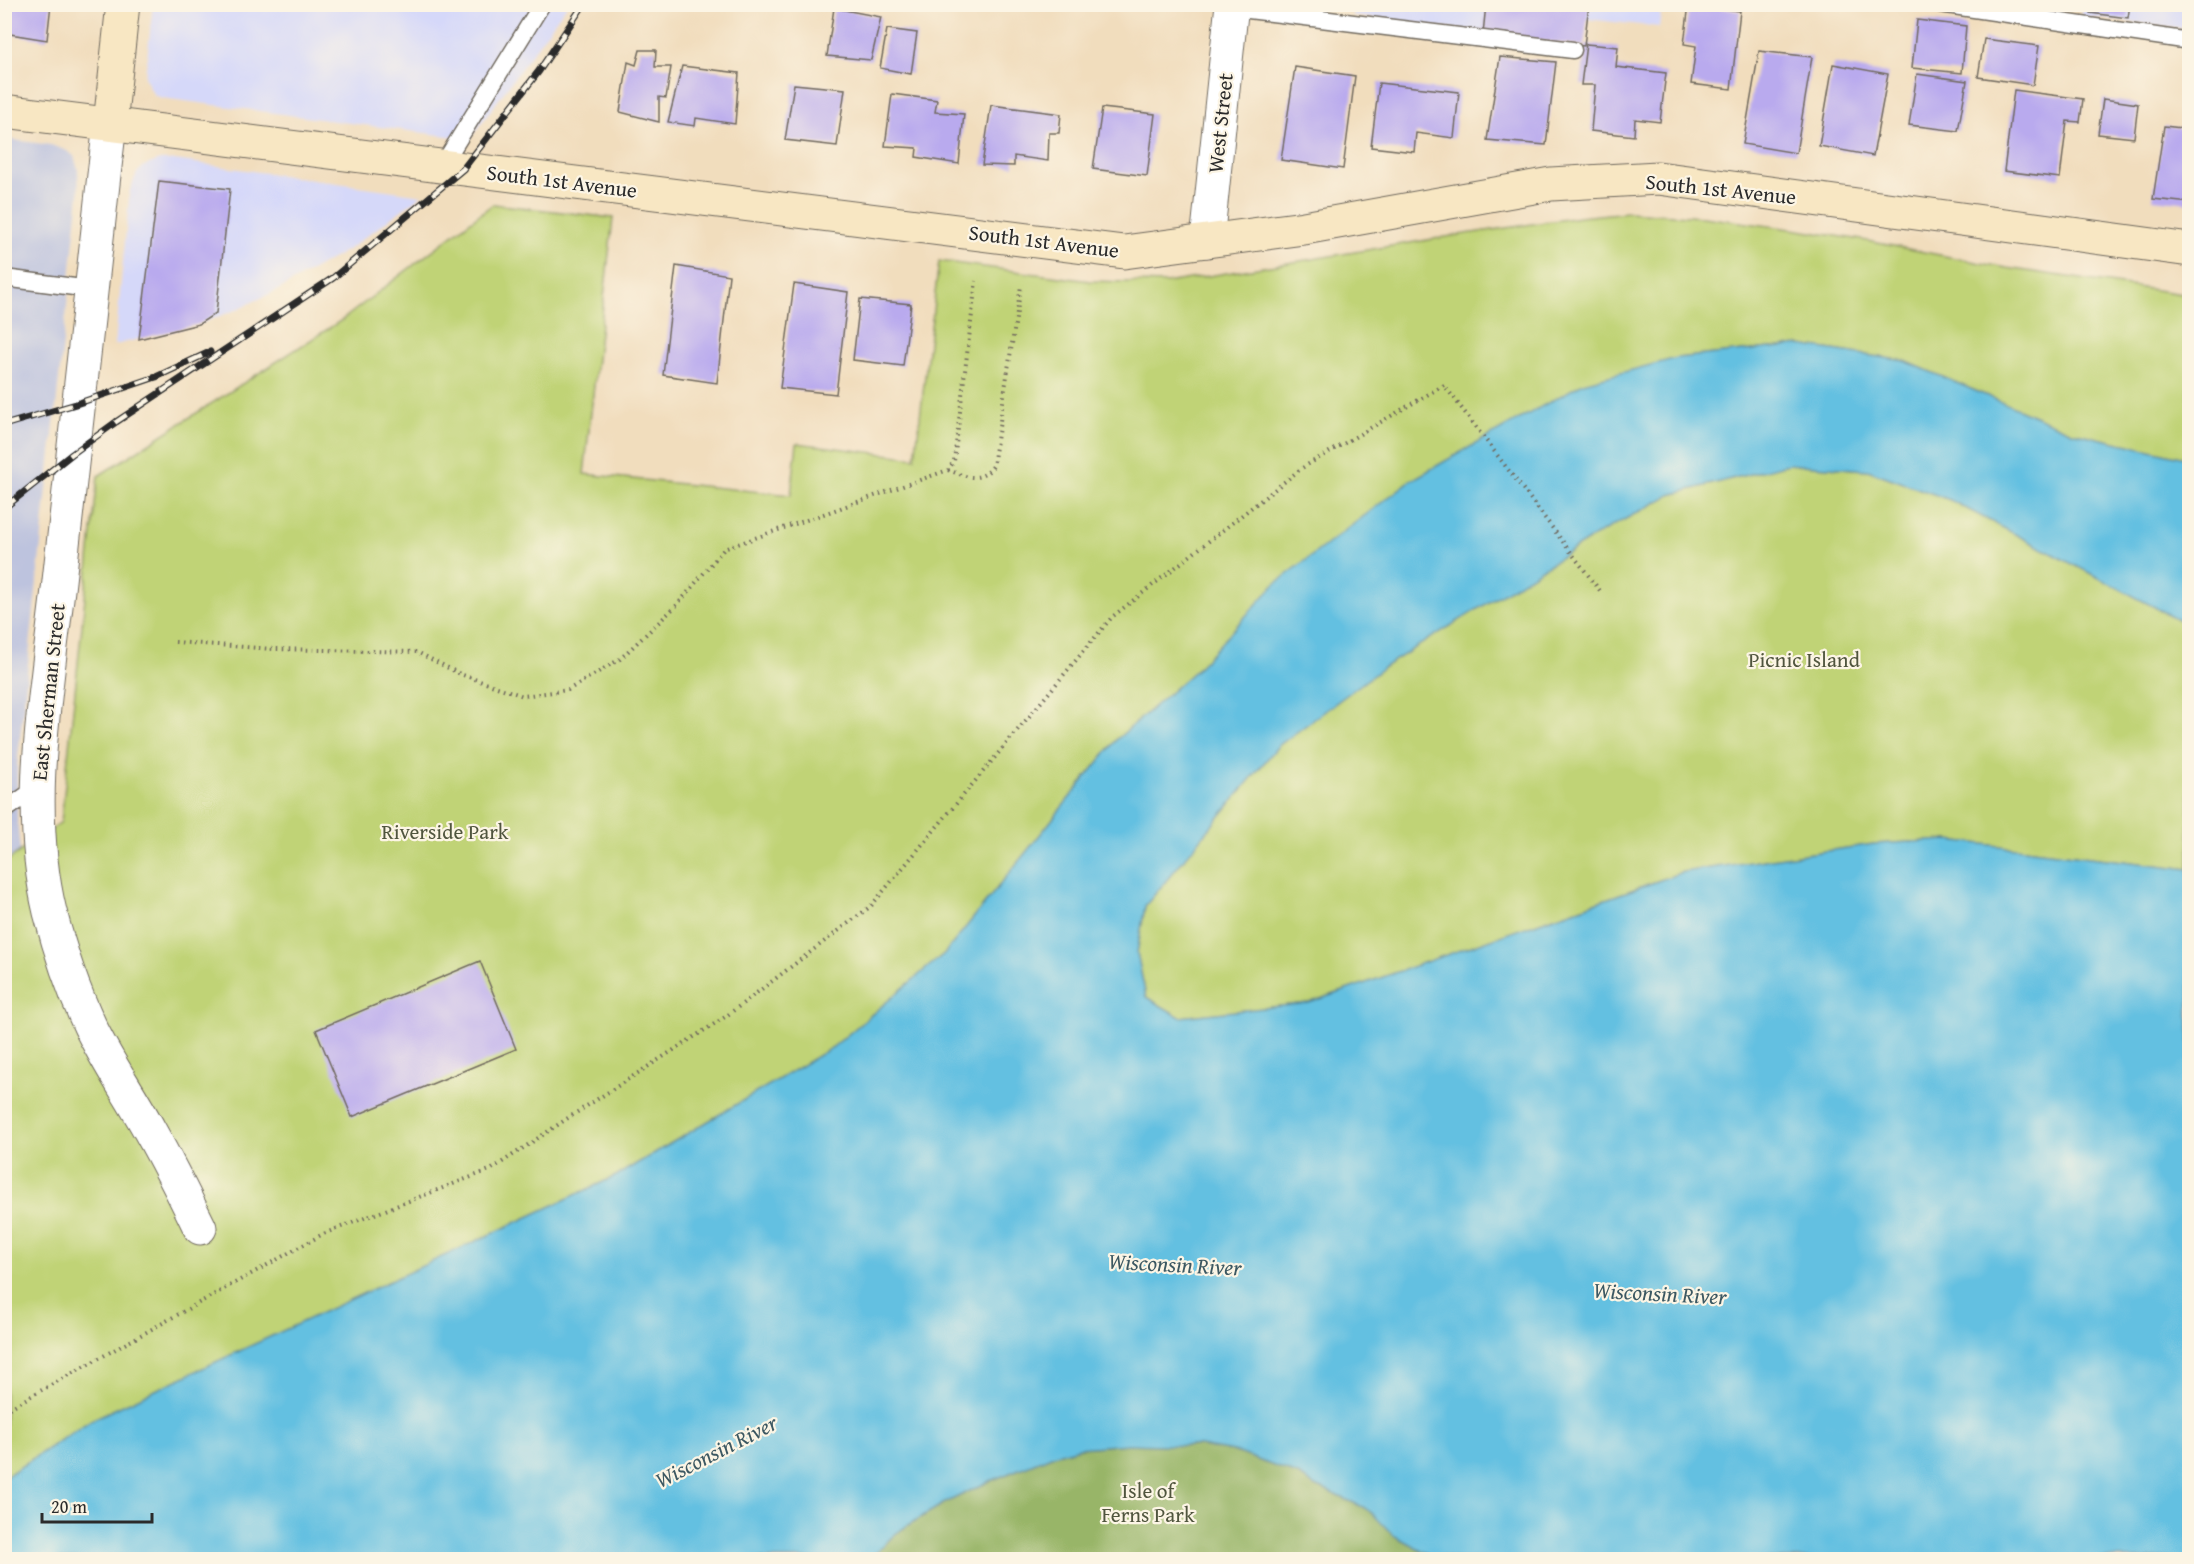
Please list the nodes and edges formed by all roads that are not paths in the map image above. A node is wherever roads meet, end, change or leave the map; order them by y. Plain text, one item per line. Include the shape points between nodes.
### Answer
1 (123, 4) edge
2 (542, 4) edge
3 (1940, 4) edge
4 (1232, 6) edge
5 (2190, 41) edge
6 (1573, 50) dead end
7 (4, 111) edge
8 (110, 124) junction
9 (442, 166) junction
10 (1207, 241) junction
11 (2190, 250) edge
12 (4, 278) edge
13 (90, 289) junction
14 (38, 787) junction
15 (4, 811) edge
16 (200, 1228) dead end

1 - 8 street
2 - 9 lane
3 - 5 lane
4 - 6 lane
4 - 10 street, West Street
7 - 8 street, South 1st Avenue
8 - 9 street, South 1st Avenue
8 - 13 street, East Sherman Street
9 - 10 street, South 1st Avenue via 1125,252
10 - 11 street, South 1st Avenue via 1304,228 1551,184 1658,178
12 - 13 lane
13 - 14 street, East Sherman Street
14 - 15 lane
14 - 16 street, East Sherman Street via 43,877 70,979 91,1028

